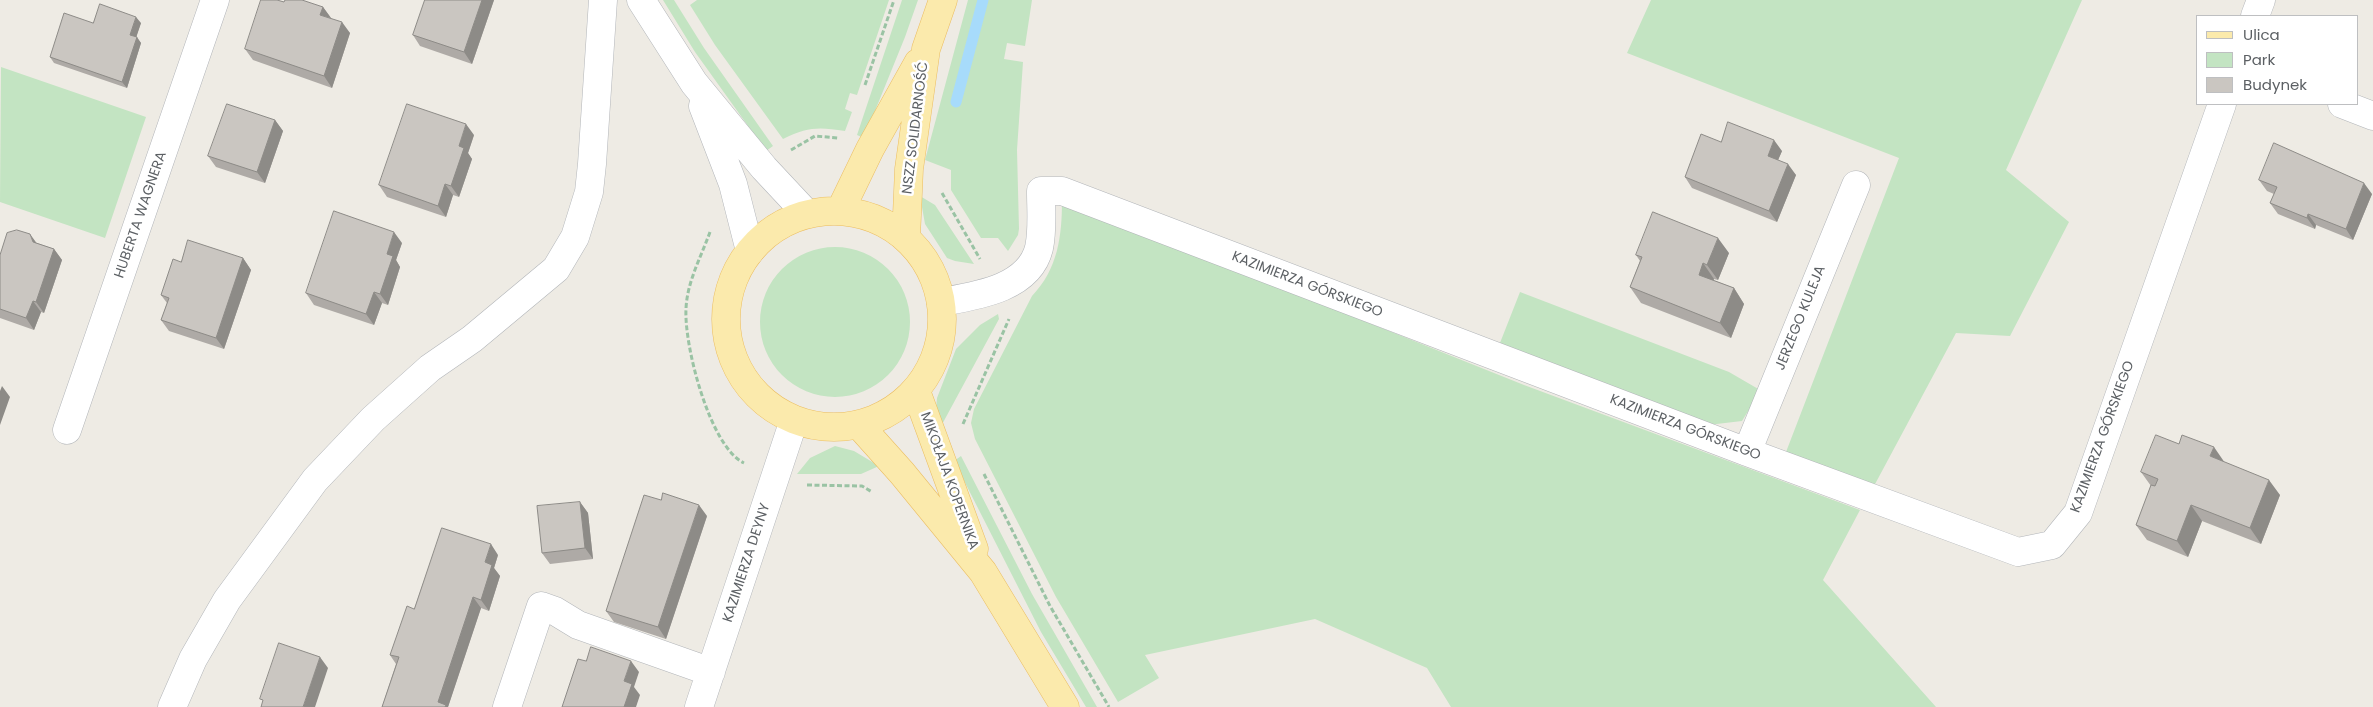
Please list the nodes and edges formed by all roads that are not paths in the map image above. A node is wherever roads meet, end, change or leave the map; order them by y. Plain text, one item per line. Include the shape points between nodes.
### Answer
1 (215, 0) edge
2 (603, 0) edge
3 (641, 0) edge
4 (943, 0) edge
5 (2261, 0) edge
6 (2255, 15) edge
7 (926, 49) junction
8 (694, 83) junction
9 (2222, 105) edge
10 (2345, 105) edge
11 (2373, 116) edge
12 (1856, 185) dead end
13 (840, 211) junction
14 (807, 214) junction
15 (906, 238) junction
16 (750, 251) junction
17 (940, 302) junction
18 (916, 391) junction
19 (794, 420) junction
20 (859, 425) junction
21 (67, 430) dead end
22 (1747, 452) junction
23 (983, 572) junction
24 (711, 672) junction
25 (172, 707) edge
26 (507, 707) edge
27 (699, 707) edge
28 (1065, 707) edge

1 - 21 street, HUBERTA WAGNERA
2 - 25 street via 588,192 575,237 556,269 480,333 430,368 373,419 315,480 227,600 193,659
3 - 8 street
4 - 7 main road, NSZZ SOLIDARNOŚĆ
5 - 6 street
7 - 13 main road, NSZZ SOLIDARNOŚĆ via 870,149
7 - 15 main road, NSZZ SOLIDARNOŚĆ via 909,169
8 - 14 street via 764,168
8 - 16 street via 733,184
9 - 22 street, KAZIMIERZA GÓRSKIEGO via 2078,513 2052,545 2018,552
10 - 11 street
12 - 22 street, JERZEGO KULEJA
13 - 14 main road, MIKOŁAJA KOPERNIKA
13 - 15 main road, MIKOŁAJA KOPERNIKA via 864,215 886,224
14 - 16 main road, MIKOŁAJA KOPERNIKA via 776,228
15 - 17 main road, MIKOŁAJA KOPERNIKA via 924,258 936,282
16 - 19 main road, MIKOŁAJA KOPERNIKA via 733,280 726,312 728,346 742,377 764,402
17 - 18 main road, MIKOŁAJA KOPERNIKA via 941,337 932,366
17 - 22 street, KAZIMIERZA GÓRSKIEGO via 976,296 1018,278 1033,263 1039,249 1041,191 1062,191
18 - 20 main road, MIKOŁAJA KOPERNIKA via 890,412
18 - 23 main road, MIKOŁAJA KOPERNIKA
19 - 20 main road, MIKOŁAJA KOPERNIKA via 825,427
19 - 24 street, KAZIMIERZA DEYNY
20 - 23 main road, MIKOŁAJA KOPERNIKA
23 - 28 main road, MIKOŁAJA KOPERNIKA
24 - 26 street via 578,625 541,606
24 - 27 street, KAZIMIERZA DEYNY

